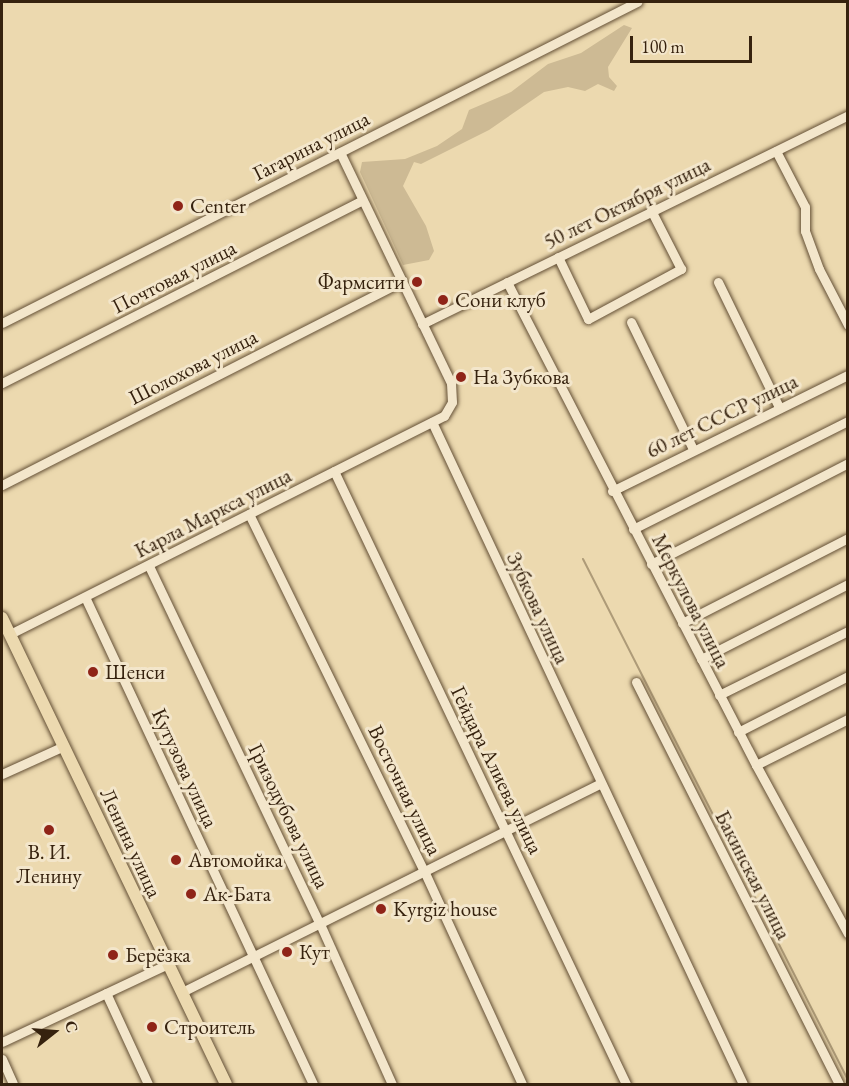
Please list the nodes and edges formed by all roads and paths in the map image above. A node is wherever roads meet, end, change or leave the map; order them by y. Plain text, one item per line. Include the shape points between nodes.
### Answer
1 (637, 2) edge
2 (848, 115) edge
3 (776, 151) junction
4 (340, 152) junction
5 (362, 200) junction
6 (651, 210) junction
7 (558, 257) junction
8 (402, 281) junction
9 (507, 282) junction
10 (718, 282) dead end
11 (631, 322) dead end
12 (2, 323) edge
13 (422, 324) junction
14 (848, 325) edge
15 (848, 375) edge
16 (2, 383) edge
17 (779, 407) junction
18 (848, 421) edge
19 (432, 422) junction
20 (693, 449) junction
21 (848, 463) edge
22 (334, 471) junction
23 (2, 485) edge
24 (612, 491) junction
25 (249, 514) junction
26 (633, 529) junction
27 (848, 538) edge
28 (651, 564) junction
29 (149, 566) junction
30 (848, 584) edge
31 (85, 597) junction
32 (2, 618) edge
33 (682, 623) junction
34 (848, 631) edge
35 (10, 634) junction
36 (701, 659) junction
37 (848, 676) edge
38 (636, 682) dead end
39 (719, 695) junction
40 (848, 719) edge
41 (738, 732) junction
42 (64, 746) junction
43 (756, 765) junction
44 (2, 774) edge
45 (600, 784) junction
46 (508, 832) junction
47 (425, 873) junction
48 (320, 924) junction
49 (848, 934) edge
50 (253, 957) junction
51 (168, 964) junction
52 (182, 992) junction
53 (106, 993) junction
54 (2, 1042) edge
55 (2, 1059) edge
56 (13, 1084) edge
57 (148, 1084) edge
58 (226, 1084) edge
59 (313, 1084) edge
60 (392, 1084) edge
61 (522, 1084) edge
62 (626, 1084) edge
63 (743, 1084) edge
64 (839, 1084) edge

1 - 4 street, Гагарина улица
2 - 3 street, 50 лет Октября улица
3 - 6 street, 50 лет Октября улица
3 - 14 street via 805,207 809,240
4 - 5 street
4 - 12 street, Гагарина улица
5 - 8 street
5 - 16 street, Почтовая улица
6 - 7 street, 50 лет Октября улица
6 - 7 street via 681,269 588,319
7 - 9 street, 50 лет Октября улица
8 - 13 street
8 - 23 street, Шолохова улица
9 - 13 street, 50 лет Октября улица
9 - 24 street, Меркулова улица
10 - 17 street
11 - 20 street
13 - 19 street via 451,383 452,402 444,416
15 - 17 street, 60 лет СССР улица
17 - 20 street, 60 лет СССР улица
18 - 26 street
19 - 22 street, Карла Маркса улица
19 - 45 street, Зубкова улица
20 - 24 street, 60 лет СССР улица
21 - 28 street
22 - 25 street, Карла Маркса улица
22 - 46 street, Гейдара Алиева улица
24 - 26 street, Меркулова улица
25 - 29 street, Карла Маркса улица
25 - 47 street, Восточная улица
26 - 28 street, Меркулова улица
27 - 33 street
28 - 33 street, Меркулова улица
29 - 31 street, Карла Маркса улица
29 - 48 street, Гризодубова улица
30 - 36 street
31 - 35 street, Карла Маркса улица
31 - 50 street, Кутузова улица
32 - 35 main road, Ленина улица
33 - 36 street, Меркулова улица
34 - 39 street
35 - 42 main road, Ленина улица
36 - 39 street, Меркулова улица
37 - 41 street
38 - 64 street, Бакинская улица
39 - 41 street, Меркулова улица
40 - 43 street
41 - 43 street, Меркулова улица
42 - 44 street
42 - 51 main road, Ленина улица
43 - 49 street, Меркулова улица
45 - 46 street
45 - 63 street, Зубкова улица
46 - 47 street
46 - 62 street, Гейдара Алиева улица
47 - 48 street
47 - 61 street, Восточная улица
48 - 50 street
48 - 60 street, Гризодубова улица
50 - 52 street
50 - 59 street, Кутузова улица
51 - 52 main road, Ленина улица
51 - 53 street
52 - 58 main road, Ленина улица
53 - 54 street
53 - 57 street
55 - 56 street

